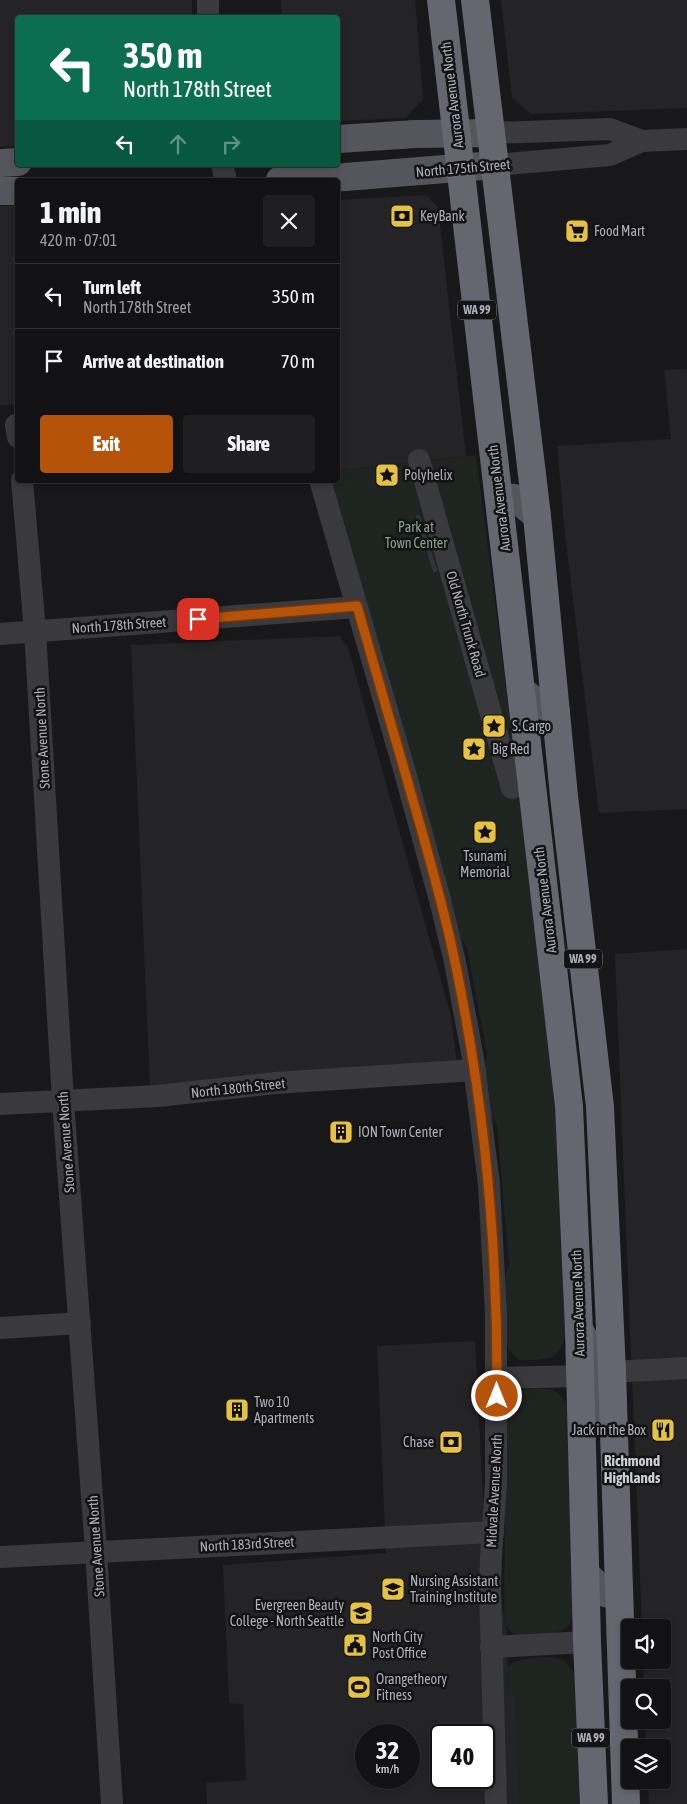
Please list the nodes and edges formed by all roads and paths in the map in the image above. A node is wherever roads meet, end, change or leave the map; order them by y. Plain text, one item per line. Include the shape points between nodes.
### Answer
1 (208, 0) edge
2 (441, 0) edge
3 (474, 0) edge
4 (208, 15) edge
5 (456, 133) junction
6 (491, 133) junction
7 (340, 139) edge
8 (687, 139) edge
9 (642, 141) junction
10 (15, 162) edge
11 (0, 163) edge
12 (495, 165) junction
13 (460, 168) junction
14 (310, 178) edge
15 (0, 191) edge
16 (15, 191) edge
17 (419, 460) dead end
18 (22, 483) edge
19 (321, 483) edge
20 (498, 497) junction
21 (536, 516) junction
22 (357, 606) junction
23 (36, 632) junction
24 (0, 634) edge
25 (521, 690) junction
26 (556, 711) junction
27 (512, 788) dead end
28 (564, 1056) junction
29 (475, 1070) junction
30 (598, 1087) junction
31 (63, 1101) junction
32 (0, 1104) edge
33 (80, 1323) junction
34 (0, 1328) edge
35 (579, 1330) junction
36 (687, 1368) edge
37 (612, 1372) junction
38 (581, 1376) junction
39 (497, 1378) junction
40 (613, 1431) junction
41 (493, 1532) junction
42 (96, 1551) junction
43 (0, 1557) edge
44 (586, 1574) junction
45 (619, 1596) junction
46 (587, 1642) junction
47 (491, 1647) junction
48 (112, 1804) edge
49 (496, 1804) edge
50 (594, 1804) edge
51 (626, 1804) edge

1 - 4 street
2 - 5 highway, Aurora Avenue North / WA 99
3 - 6 highway, WA 99
5 - 6 main road, North 175th Street
5 - 7 main road, North 175th Street
5 - 13 highway, Aurora Avenue North / WA 99
6 - 9 street, North 175th Street via 610,129
6 - 12 highway, WA 99
8 - 9 street, North 175th Street
9 - 12 street, North 175th Street via 610,155
10 - 11 main road
12 - 13 main road, North 175th Street
12 - 21 highway, WA 99
13 - 14 main road, North 175th Street
13 - 20 highway, Aurora Avenue North / WA 99
15 - 16 main road
17 - 27 street, Old North Trunk Road
18 - 23 street, Stone Avenue North
19 - 22 street, Midvale Avenue North
20 - 21 main road via 515,498
20 - 25 highway, Aurora Avenue North / WA 99
21 - 26 highway, WA 99
22 - 23 street, North 178th Street
22 - 29 street, Midvale Avenue North via 451,940
23 - 24 street, North 178th Street
23 - 31 street, Stone Avenue North
25 - 26 main road via 539,704
25 - 28 highway, Aurora Avenue North / WA 99
26 - 30 highway, WA 99
28 - 30 main road via 581,1076
28 - 35 highway, Aurora Avenue North / WA 99
29 - 31 street, North 180th Street
29 - 39 street, Midvale Avenue North via 493,1226
30 - 37 highway, WA 99 via 603,1136
31 - 32 street, North 180th Street
31 - 33 street, Stone Avenue North
33 - 34 street
33 - 42 street, Stone Avenue North
35 - 37 main road
35 - 38 highway, Aurora Avenue North / WA 99
36 - 37 street
37 - 40 highway, WA 99
38 - 39 street
38 - 40 main road via 598,1393
38 - 44 highway, Aurora Avenue North / WA 99
39 - 41 street, Midvale Avenue North
40 - 45 highway, WA 99
41 - 42 street, North 183rd Street
41 - 47 street, Midvale Avenue North
42 - 43 street, North 183rd Street
42 - 48 street, Stone Avenue North
44 - 45 main road via 605,1593
44 - 46 highway, Aurora Avenue North / WA 99
45 - 51 highway, WA 99
46 - 47 street
46 - 50 highway, Aurora Avenue North / WA 99
47 - 49 street, Midvale Avenue North

